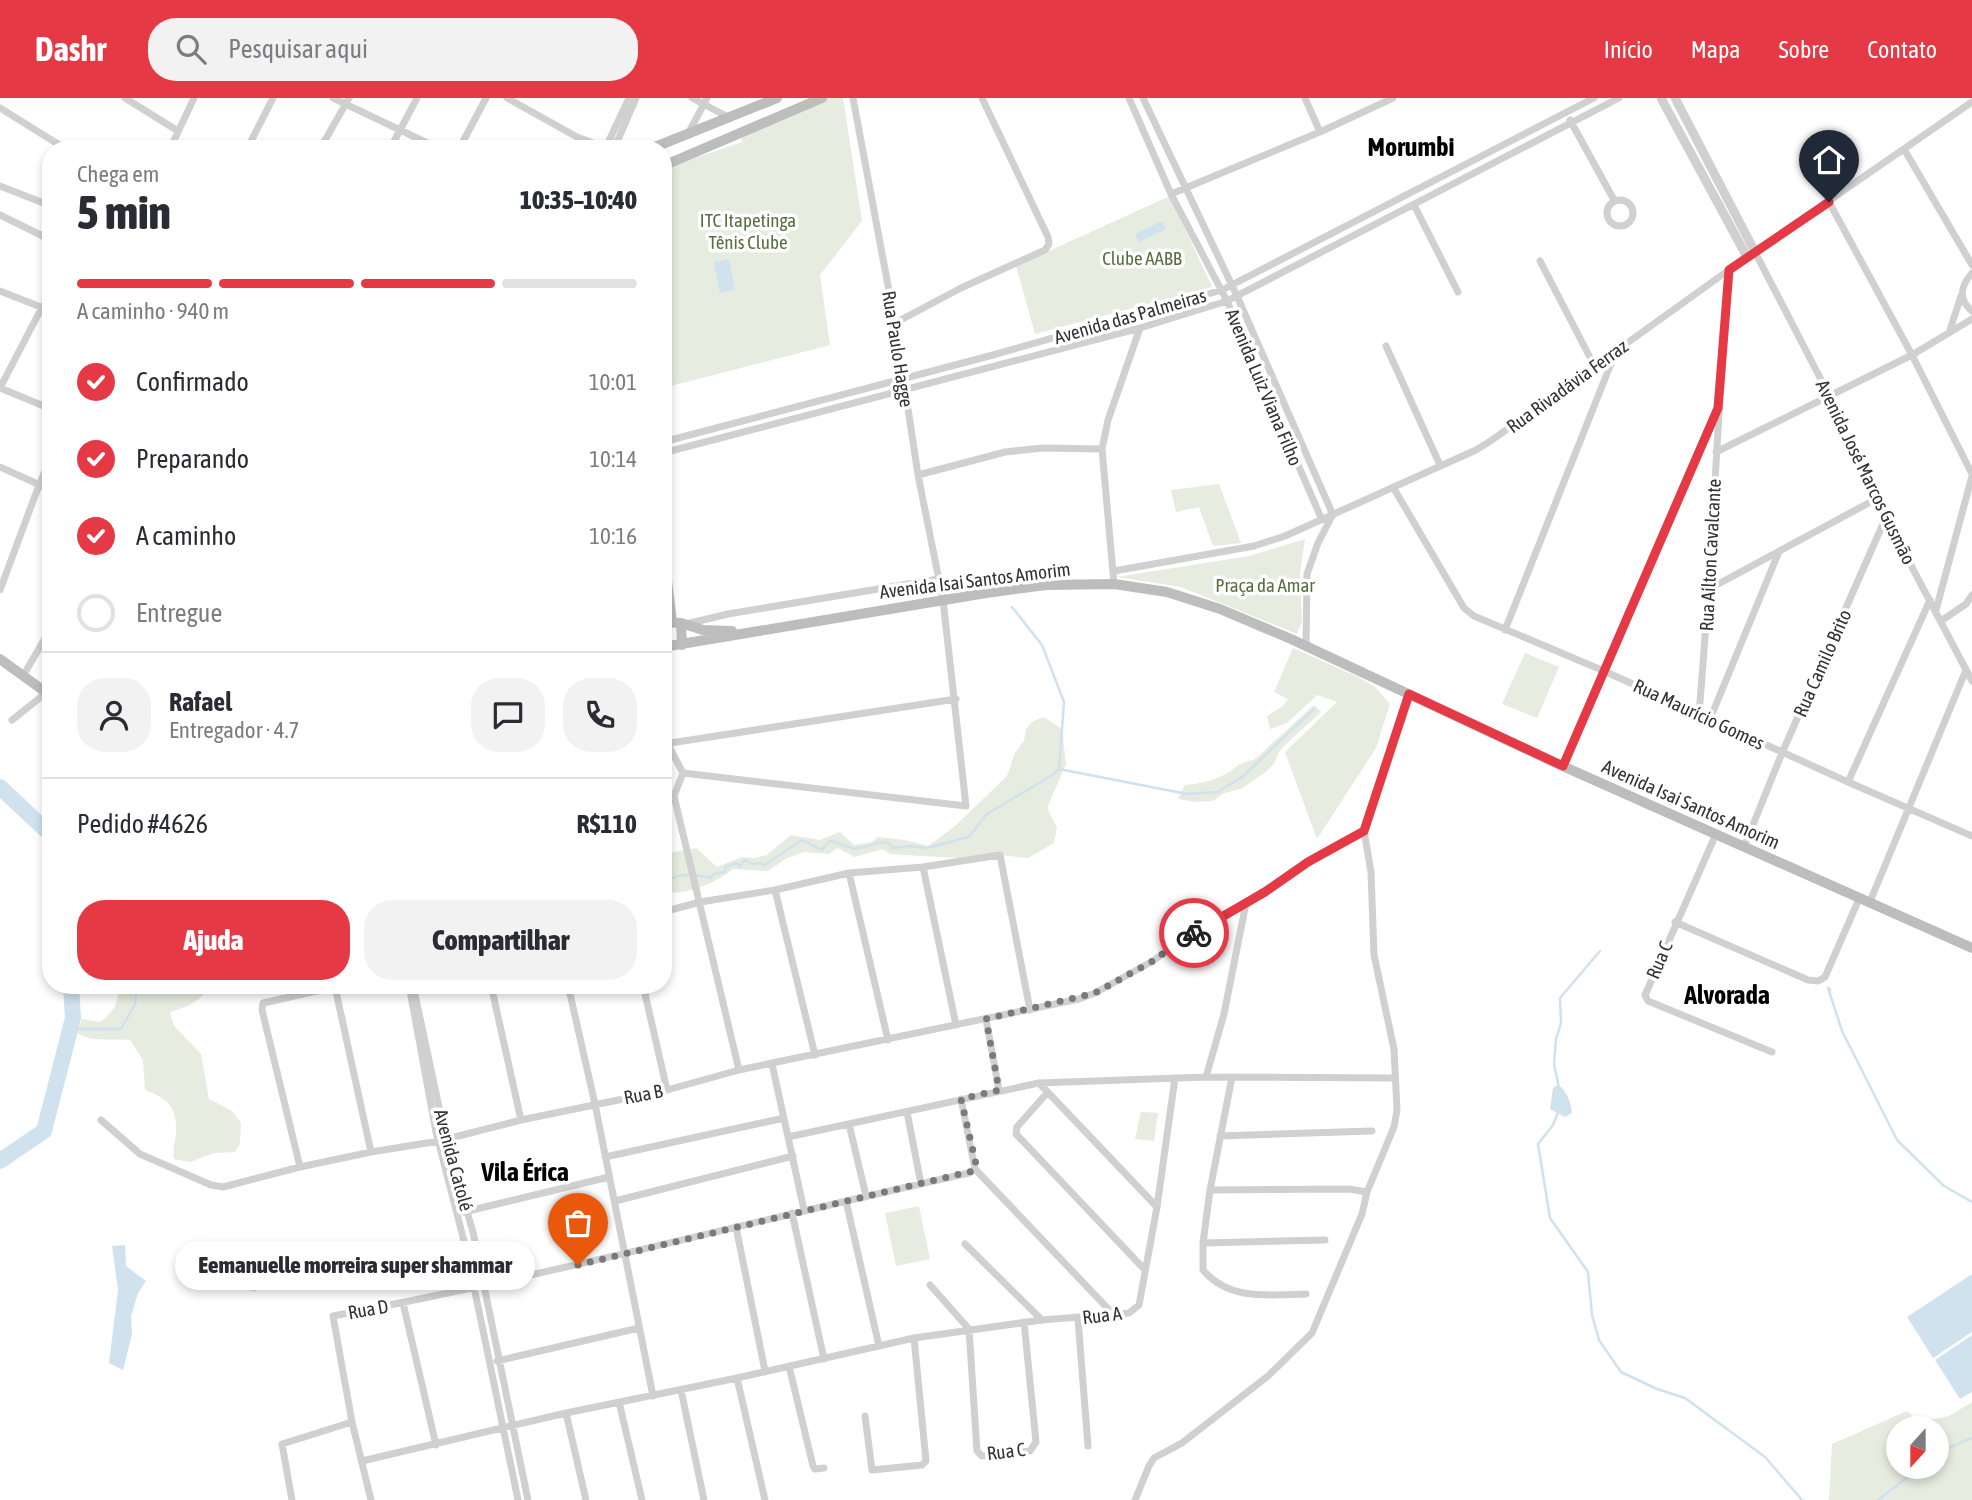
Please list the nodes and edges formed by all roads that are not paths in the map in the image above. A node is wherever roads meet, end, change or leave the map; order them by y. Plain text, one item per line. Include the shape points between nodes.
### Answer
1 (125, 98) edge
2 (194, 98) edge
3 (272, 98) edge
4 (333, 98) edge
5 (417, 98) edge
6 (485, 98) edge
7 (507, 98) edge
8 (629, 98) edge
9 (636, 98) edge
10 (692, 98) edge
11 (777, 98) edge
12 (822, 98) edge
13 (853, 98) edge
14 (982, 98) edge
15 (1129, 98) edge
16 (1143, 98) edge
17 (1305, 98) edge
18 (1393, 98) edge
19 (1594, 98) edge
20 (1619, 98) edge
21 (1661, 98) edge
22 (1675, 98) edge
23 (347, 101) edge
24 (705, 101) edge
25 (1972, 102) edge
26 (0, 108) edge
27 (1567, 113) junction
28 (730, 118) junction
29 (1572, 124) junction
30 (401, 130) junction
31 (178, 131) junction
32 (1321, 132) junction
33 (688, 134) junction
34 (577, 137) joint
35 (52, 140) edge
36 (174, 140) edge
37 (251, 140) edge
38 (325, 140) edge
39 (395, 140) edge
40 (422, 140) edge
41 (464, 140) edge
42 (586, 140) edge
43 (610, 140) edge
44 (611, 140) edge
45 (672, 140) edge
46 (1904, 149) junction
47 (672, 162) edge
48 (2, 187) edge
49 (1184, 188) junction
50 (1171, 194) junction
51 (0, 198) edge
52 (1614, 200) dead end
53 (42, 202) edge
54 (1829, 202) junction
55 (1414, 205) junction
56 (4, 216) edge
57 (42, 235) edge
58 (1301, 249) junction
59 (1751, 255) junction
60 (1307, 260) junction
61 (1540, 261) dead end
62 (1972, 265) edge
63 (1729, 270) junction
64 (1972, 273) edge
65 (1231, 286) junction
66 (1222, 290) junction
67 (0, 291) edge
68 (1458, 292) dead end
69 (1961, 295) junction
70 (1237, 296) junction
71 (1227, 300) junction
72 (42, 307) edge
73 (1972, 311) edge
74 (42, 317) edge
75 (1972, 319) edge
76 (895, 323) junction
77 (1140, 328) junction
78 (1949, 333) junction
79 (1385, 346) dead end
80 (1616, 351) junction
81 (1912, 355) junction
82 (1594, 365) junction
83 (903, 378) junction
84 (0, 388) edge
85 (906, 390) junction
86 (1830, 397) junction
87 (42, 405) edge
88 (1718, 408) junction
89 (672, 440) edge
90 (1102, 449) junction
91 (672, 451) edge
92 (1716, 452) junction
93 (1440, 465) junction
94 (0, 467) edge
95 (918, 475) junction
96 (1972, 475) edge
97 (42, 478) edge
98 (39, 485) junction
99 (42, 486) edge
100 (1393, 487) junction
101 (1877, 499) junction
102 (1886, 517) junction
103 (1328, 519) junction
104 (1778, 553) junction
105 (1114, 571) junction
106 (938, 579) junction
107 (1114, 584) junction
108 (1709, 589) junction
109 (0, 590) edge
110 (1972, 595) edge
111 (943, 600) junction
112 (1930, 600) junction
113 (672, 604) edge
114 (1969, 606) edge
115 (1936, 610) junction
116 (1941, 621) junction
117 (675, 623) edge
118 (1505, 630) junction
119 (750, 631) junction
120 (42, 643) edge
121 (682, 645) junction
122 (672, 646) edge
123 (1306, 646) junction
124 (0, 659) edge
125 (1966, 670) junction
126 (1604, 671) junction
127 (23, 676) junction
128 (1972, 681) edge
129 (42, 690) edge
130 (1409, 694) junction
131 (42, 699) edge
132 (956, 699) junction
133 (1699, 713) junction
134 (1710, 719) junction
135 (12, 720) dead end
136 (672, 743) edge
137 (1782, 753) junction
138 (672, 755) edge
139 (1563, 766) junction
140 (683, 773) junction
141 (1848, 782) junction
142 (674, 796) joint
143 (1909, 809) junction
144 (1364, 831) junction
145 (1716, 834) junction
146 (1972, 836) edge
147 (1744, 847) junction
148 (923, 867) junction
149 (849, 873) junction
150 (775, 890) junction
151 (1859, 899) junction
152 (699, 902) junction
153 (1246, 903) junction
154 (1870, 904) junction
155 (672, 910) edge
156 (1675, 922) junction
157 (1972, 948) edge
158 (304, 994) edge
159 (337, 994) edge
160 (413, 994) edge
161 (493, 994) edge
162 (570, 994) edge
163 (645, 994) edge
164 (1030, 1010) junction
165 (986, 1019) junction
166 (956, 1025) junction
167 (888, 1040) junction
168 (1772, 1052) dead end
169 (815, 1055) junction
170 (772, 1065) junction
171 (739, 1070) junction
172 (1206, 1077) junction
173 (1232, 1077) junction
174 (1175, 1078) junction
175 (1395, 1078) junction
176 (1039, 1083) junction
177 (667, 1090) junction
178 (999, 1090) junction
179 (1047, 1093) junction
180 (961, 1099) junction
181 (595, 1104) junction
182 (906, 1112) junction
183 (784, 1118) junction
184 (101, 1120) dead end
185 (522, 1120) junction
186 (849, 1124) junction
187 (1372, 1131) dead end
188 (1220, 1136) junction
189 (788, 1137) junction
190 (443, 1140) junction
191 (371, 1152) junction
192 (793, 1156) junction
193 (605, 1157) junction
194 (300, 1167) junction
195 (975, 1170) junction
196 (609, 1177) junction
197 (921, 1184) junction
198 (1210, 1190) junction
199 (1367, 1192) junction
200 (866, 1196) junction
201 (615, 1201) junction
202 (846, 1201) junction
203 (1157, 1208) junction
204 (804, 1210) junction
205 (468, 1211) junction
206 (457, 1213) junction
207 (792, 1213) junction
208 (736, 1227) junction
209 (1325, 1240) dead end
210 (1203, 1243) junction
211 (965, 1244) dead end
212 (625, 1254) junction
213 (1144, 1270) junction
214 (930, 1285) dead end
215 (484, 1286) junction
216 (474, 1287) junction
217 (1306, 1294) dead end
218 (403, 1303) junction
219 (1114, 1315) junction
220 (1078, 1318) junction
221 (1042, 1320) junction
222 (1024, 1322) junction
223 (639, 1328) junction
224 (969, 1329) junction
225 (914, 1338) junction
226 (878, 1346) junction
227 (824, 1359) junction
228 (500, 1360) junction
229 (491, 1363) junction
230 (789, 1366) junction
231 (765, 1371) junction
232 (737, 1378) junction
233 (681, 1390) junction
234 (653, 1396) junction
235 (619, 1402) junction
236 (566, 1413) junction
237 (865, 1416) dead end
238 (352, 1422) junction
239 (512, 1426) junction
240 (502, 1429) junction
241 (436, 1445) junction
242 (1087, 1446) dead end
243 (362, 1461) junction
244 (824, 1468) dead end
245 (292, 1500) edge
246 (371, 1500) edge
247 (518, 1500) edge
248 (528, 1500) edge
249 (586, 1500) edge
250 (642, 1500) edge
251 (705, 1500) edge
252 (765, 1500) edge
253 (1135, 1500) edge

1 - 31 street
2 - 31 street
3 - 37 street
4 - 23 street
5 - 30 street
6 - 41 street
7 - 34 street
8 - 43 street
9 - 44 street
10 - 24 street
11 - 28 main road
12 - 47 main road
13 - 76 street, Rua Paulo Hagge
14 - 76 street via 1049,244 1045,250
15 - 50 street, Avenida Luiz Viana Filho
16 - 49 street, Avenida Luiz Viana Filho
17 - 32 street
18 - 32 street
19 - 27 street, Avenida das Palmeiras
20 - 29 street, Avenida das Palmeiras
21 - 59 street, Avenida José Marcos Gusmão
22 - 59 street, Avenida José Marcos Gusmão
23 - 30 street
23 - 38 street
24 - 28 street
24 - 33 street
25 - 46 street, Rua Rivadávia Ferraz
26 - 35 street
27 - 29 street
27 - 58 street, Avenida das Palmeiras
28 - 33 main road
29 - 52 street
29 - 55 street, Avenida das Palmeiras
30 - 39 street
30 - 40 street
31 - 36 street
32 - 49 street
33 - 45 main road
34 - 42 street
46 - 54 street, Rua Rivadávia Ferraz
46 - 62 street
48 - 51 street
48 - 53 street
49 - 50 street
49 - 65 street, Avenida Luiz Viana Filho
50 - 66 street, Avenida Luiz Viana Filho
54 - 59 street, Rua Rivadávia Ferraz
54 - 81 street
55 - 60 street, Avenida das Palmeiras
55 - 68 street
56 - 57 street
58 - 60 street
58 - 65 street, Avenida das Palmeiras
59 - 63 street, Rua Rivadávia Ferraz
59 - 86 street, Avenida José Marcos Gusmão
60 - 70 street, Avenida das Palmeiras
61 - 82 street
63 - 80 street, Rua Rivadávia Ferraz
63 - 88 street, Rua Aílton Cavalcante
64 - 69 street
65 - 66 street, Avenida das Palmeiras
65 - 70 street, Avenida Luiz Viana Filho
66 - 71 street, Avenida Luiz Viana Filho
66 - 83 street, Avenida das Palmeiras
67 - 72 street
69 - 73 street
69 - 78 street
70 - 71 street, Avenida das Palmeiras
70 - 103 street, Avenida Luiz Viana Filho
71 - 77 street, Avenida das Palmeiras
71 - 103 street, Avenida Luiz Viana Filho
74 - 84 street
75 - 78 street
76 - 83 street, Rua Paulo Hagge
77 - 85 street, Avenida das Palmeiras
77 - 90 street
78 - 81 street
79 - 93 street
80 - 82 street, Rua Rivadávia Ferraz
80 - 118 street
81 - 86 street
81 - 96 street
82 - 93 street, Rua Rivadávia Ferraz via 1492,440
83 - 85 street, Rua Paulo Hagge
83 - 89 street, Avenida das Palmeiras
84 - 87 street
85 - 91 street, Avenida das Palmeiras
85 - 95 street, Rua Paulo Hagge
86 - 92 street
86 - 101 street, Avenida José Marcos Gusmão
88 - 92 street, Rua Aílton Cavalcante
88 - 126 street
90 - 95 street via 1014,450
90 - 105 street
92 - 108 street, Rua Aílton Cavalcante
93 - 100 street, Rua Rivadávia Ferraz
94 - 98 street
95 - 106 street, Rua Paulo Hagge
96 - 115 street
97 - 98 street
98 - 99 street
98 - 109 street
100 - 103 street, Rua Rivadávia Ferraz
100 - 118 street, Rua Maurício Gomes via 1464,608
101 - 102 street, Avenida José Marcos Gusmão
101 - 104 street
102 - 112 street, Avenida José Marcos Gusmão
102 - 137 street, Rua Camilo Brito
103 - 105 street, Rua Rivadávia Ferraz via 1254,546
103 - 123 street via 1307,574
104 - 108 street
104 - 134 street
105 - 107 street
106 - 111 street, Rua Paulo Hagge
106 - 117 street
107 - 111 main road, Avenida Isai Santos Amorim via 1045,585
107 - 123 main road, Avenida Isai Santos Amorim via 1191,598
108 - 133 street, Rua Aílton Cavalcante
110 - 114 street
111 - 119 main road, Avenida Isai Santos Amorim
111 - 132 street, Rua Paulo Hagge
112 - 115 street, Avenida José Marcos Gusmão
112 - 141 street
113 - 117 main road
114 - 116 street
115 - 116 street, Avenida José Marcos Gusmão
116 - 125 street, Avenida José Marcos Gusmão
117 - 119 main road via 712,631
117 - 121 main road
118 - 126 street, Rua Maurício Gomes
119 - 121 main road, Avenida Isai Santos Amorim
120 - 127 street
121 - 122 main road, Avenida Isai Santos Amorim
123 - 130 main road, Avenida Isai Santos Amorim
124 - 127 main road
125 - 128 street, Avenida José Marcos Gusmão
125 - 143 street
126 - 133 street, Rua Maurício Gomes
126 - 139 street
127 - 129 main road
130 - 139 main road, Avenida Isai Santos Amorim
130 - 144 street
131 - 135 street
132 - 136 street
132 - 140 street, Rua Paulo Hagge via 966,806
133 - 134 street, Rua Maurício Gomes
134 - 137 street, Rua Maurício Gomes
137 - 141 street, Rua Maurício Gomes
137 - 147 street, Rua Camilo Brito
138 - 140 street
139 - 145 main road, Avenida Isai Santos Amorim
140 - 142 street
141 - 143 street, Rua Maurício Gomes
142 - 152 street
143 - 146 street, Rua Maurício Gomes
143 - 154 street
144 - 153 street, Rua B
144 - 175 street via 1371,872 1374,955 1391,1033
145 - 147 main road, Avenida Isai Santos Amorim
145 - 156 street, Rua C
147 - 151 main road, Avenida Isai Santos Amorim
148 - 149 street
148 - 164 street via 1000,855
148 - 166 street
149 - 150 street
149 - 167 street
150 - 152 street
150 - 169 street
151 - 154 main road, Avenida Isai Santos Amorim
151 - 156 street via 1825,977 1818,981
152 - 155 street
152 - 171 street
153 - 164 street, Rua B via 1095,993
153 - 172 street
154 - 157 main road, Avenida Isai Santos Amorim
156 - 168 street, Rua C via 1646,998
158 - 194 street via 263,1003 262,1010
159 - 191 street
160 - 190 street, Avenida Catolé
161 - 185 street
162 - 181 street
163 - 177 street
164 - 165 street, Rua B
165 - 166 street, Rua B
165 - 178 street
166 - 167 street, Rua B
167 - 169 street, Rua B
169 - 170 street, Rua B
170 - 171 street, Rua B
170 - 183 street
171 - 177 street, Rua B
172 - 173 street
172 - 174 street
173 - 175 street
173 - 188 street
174 - 176 street
174 - 203 street, Rua A
175 - 199 street via 1396,1119
176 - 178 street
176 - 179 street
177 - 181 street, Rua B
178 - 180 street
179 - 203 street
179 - 213 street via 1016,1134
180 - 182 street
180 - 195 street
181 - 185 street, Rua B
181 - 193 street
182 - 186 street
182 - 197 street
183 - 189 street
183 - 193 street
184 - 194 street, Rua B via 140,1154 217,1186
185 - 190 street, Rua B
186 - 189 street
186 - 200 street
187 - 188 street
188 - 198 street
189 - 192 street
190 - 191 street, Rua B
190 - 205 street, Avenida Catolé
190 - 206 street, Avenida Catolé
191 - 194 street, Rua B
192 - 201 street
192 - 204 street
193 - 196 street
195 - 197 street, Rua D
195 - 219 street
196 - 201 street
196 - 205 street
197 - 200 street, Rua D
198 - 199 street
198 - 210 street
199 - 253 street via 1362,1214 1308,1338 1268,1376 1182,1443 1154,1458
200 - 202 street, Rua D
201 - 212 street
202 - 204 street, Rua D
202 - 226 street
203 - 213 street, Rua A
204 - 207 street, Rua D
205 - 206 street
205 - 215 street, Avenida Catolé
206 - 216 street, Avenida Catolé
207 - 208 street, Rua D
207 - 227 street
208 - 212 street, Rua D
208 - 231 street
209 - 210 street
210 - 217 street via 1203,1270 1237,1292 1254,1296
211 - 221 street
212 - 215 street, Rua D
212 - 223 street
213 - 219 street, Rua A via 1139,1305 1129,1313
214 - 224 street
215 - 216 street, Rua D
215 - 228 street, Avenida Catolé
216 - 218 street, Rua D
216 - 229 street, Avenida Catolé
218 - 238 street, Rua D via 333,1316
218 - 241 street
219 - 220 street, Rua A
220 - 221 street, Rua A
220 - 242 street
221 - 222 street, Rua A
222 - 224 street, Rua A
222 - 224 street, Rua C via 1036,1443 1030,1451 978,1453
223 - 228 street
223 - 234 street
224 - 225 street, Rua A
225 - 226 street, Rua A
225 - 237 street via 926,1461 872,1470
226 - 227 street, Rua A
227 - 230 street, Rua A
228 - 229 street
228 - 239 street, Avenida Catolé
229 - 240 street, Avenida Catolé
230 - 231 street, Rua A
230 - 244 street via 813,1468
231 - 232 street, Rua A
232 - 233 street, Rua A
232 - 252 street
233 - 234 street, Rua A
233 - 251 street
234 - 235 street, Rua A
235 - 236 street, Rua A
235 - 250 street
236 - 239 street, Rua A
236 - 249 street
238 - 243 street
238 - 245 street via 282,1444
239 - 240 street, Rua A
239 - 248 street, Avenida Catolé
240 - 241 street, Rua A
240 - 247 street, Avenida Catolé
241 - 243 street, Rua A
243 - 246 street

